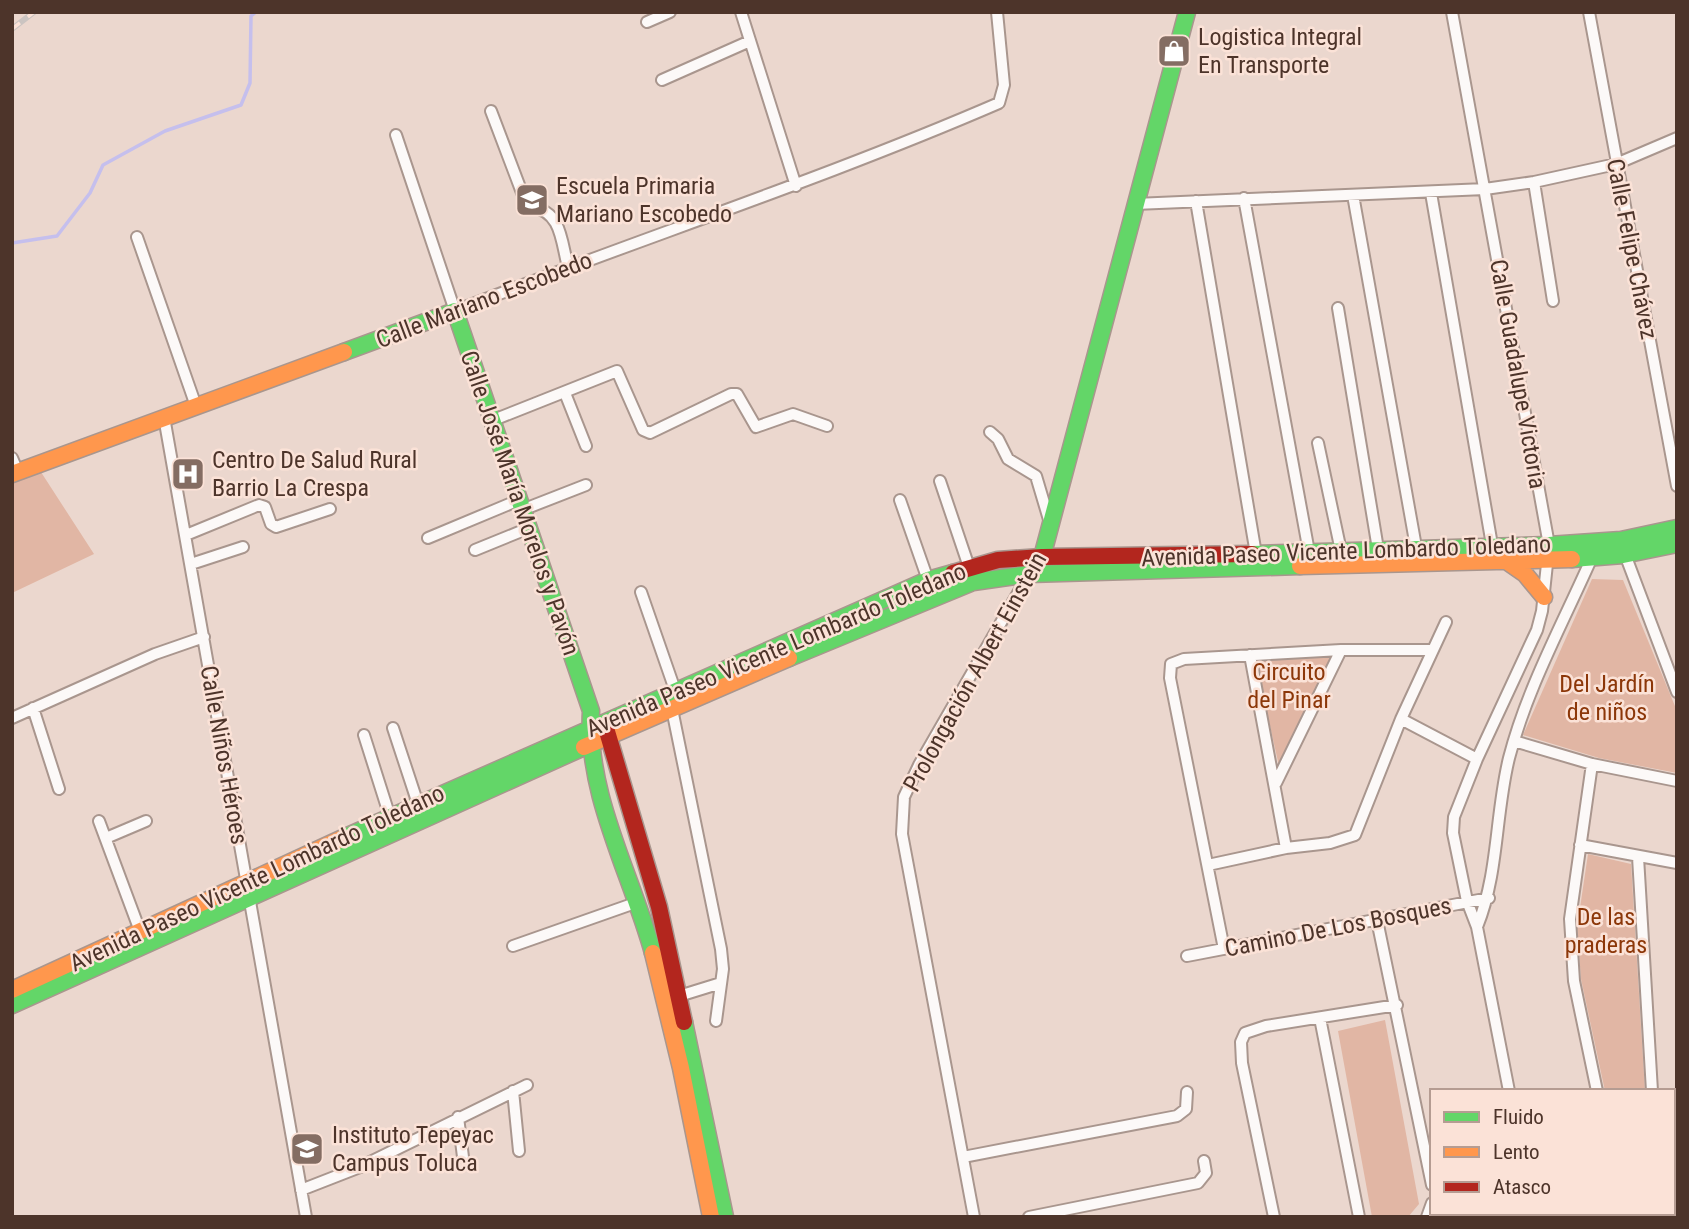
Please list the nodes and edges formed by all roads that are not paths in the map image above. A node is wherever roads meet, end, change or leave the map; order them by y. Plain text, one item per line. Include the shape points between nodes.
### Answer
1 (670, 12) edge
2 (741, 12) edge
3 (997, 12) edge
4 (1187, 12) edge
5 (1452, 12) edge
6 (1589, 12) edge
7 (647, 22) dead end
8 (750, 41) junction
9 (662, 80) dead end
10 (491, 111) dead end
11 (396, 135) dead end
12 (1677, 138) edge
13 (1616, 164) junction
14 (1534, 182) junction
15 (796, 186) junction
16 (1485, 188) junction
17 (1430, 193) junction
18 (1353, 195) junction
19 (1244, 198) junction
20 (1196, 201) junction
21 (1135, 204) junction
22 (137, 237) dead end
23 (568, 267) junction
24 (1553, 301) dead end
25 (1338, 308) dead end
26 (455, 312) junction
27 (565, 393) junction
28 (196, 406) junction
29 (164, 417) junction
30 (491, 421) junction
31 (827, 426) dead end
32 (990, 432) dead end
33 (1318, 443) dead end
34 (586, 446) dead end
35 (14, 468) edge
36 (940, 481) dead end
37 (586, 485) dead end
38 (1677, 485) edge
39 (900, 500) dead end
40 (521, 505) junction
41 (330, 509) dead end
42 (1051, 525) junction
43 (529, 528) junction
44 (1677, 528) edge
45 (186, 535) junction
46 (428, 538) dead end
47 (1598, 542) junction
48 (1677, 544) edge
49 (243, 547) dead end
50 (1416, 547) junction
51 (1623, 548) junction
52 (1378, 549) junction
53 (475, 550) dead end
54 (1341, 551) junction
55 (1309, 552) junction
56 (1497, 552) junction
57 (1548, 552) junction
58 (1256, 554) junction
59 (1042, 556) junction
60 (1591, 559) junction
61 (191, 564) junction
62 (969, 567) junction
63 (1029, 574) junction
64 (928, 580) junction
65 (641, 592) dead end
66 (1544, 597) junction
67 (1446, 622) dead end
68 (204, 637) junction
69 (1341, 650) junction
70 (1431, 650) junction
71 (1251, 655) junction
72 (675, 690) junction
73 (1677, 692) edge
74 (1507, 698) junction
75 (1527, 706) junction
76 (33, 708) junction
77 (672, 709) junction
78 (12, 718) edge
79 (1401, 719) junction
80 (601, 723) junction
81 (393, 728) dead end
82 (364, 735) dead end
83 (589, 736) junction
84 (1514, 741) junction
85 (1477, 759) junction
86 (1592, 764) junction
87 (1677, 781) edge
88 (1276, 783) junction
89 (59, 789) dead end
90 (418, 804) junction
91 (390, 817) junction
92 (99, 821) dead end
93 (146, 821) dead end
94 (106, 838) junction
95 (1580, 845) junction
96 (1286, 849) junction
97 (1638, 857) junction
98 (1677, 863) edge
99 (1208, 865) junction
100 (248, 891) junction
101 (1489, 898) junction
102 (1467, 901) junction
103 (638, 902) junction
104 (1377, 920) junction
105 (1478, 927) junction
106 (140, 931) junction
107 (513, 946) dead end
108 (1224, 949) junction
109 (1187, 956) dead end
110 (662, 960) junction
111 (721, 983) junction
112 (12, 990) edge
113 (679, 996) junction
114 (12, 1005) edge
115 (1397, 1005) junction
116 (1320, 1018) junction
117 (716, 1020) dead end
118 (527, 1085) dead end
119 (1509, 1089) edge
120 (1597, 1089) edge
121 (1652, 1089) edge
122 (513, 1091) junction
123 (1187, 1092) dead end
124 (458, 1117) junction
125 (519, 1151) dead end
126 (463, 1157) dead end
127 (963, 1157) junction
128 (1204, 1161) dead end
129 (1430, 1175) edge
130 (301, 1190) junction
131 (306, 1217) edge
132 (711, 1217) edge
133 (725, 1217) edge
134 (974, 1217) edge
135 (1029, 1217) edge
136 (1274, 1217) edge
137 (1359, 1217) edge

1 - 7 street
2 - 8 street
3 - 15 street, Calle Mariano Escobedo via 1004,85 999,103
4 - 21 main road, Prolongación Albert Einstein
5 - 16 street, Calle Guadalupe Victoria
6 - 13 street, Calle Felipe Chávez
8 - 9 street
8 - 15 street
10 - 23 street via 524,198 555,219
11 - 26 street, Calle José María Morelos y Pavón
12 - 13 street
13 - 14 street
13 - 38 street, Calle Felipe Chávez
14 - 16 street
14 - 24 street
15 - 23 street, Calle Mariano Escobedo
16 - 17 street
16 - 57 street, Calle Guadalupe Victoria
17 - 18 street
17 - 56 street
18 - 19 street
18 - 50 street
19 - 20 street
19 - 55 street
20 - 21 street
20 - 58 street
21 - 42 main road, Prolongación Albert Einstein
22 - 28 street
23 - 26 street, Calle Mariano Escobedo
25 - 52 street
26 - 28 main road, Calle Mariano Escobedo
26 - 30 main road, Calle José María Morelos y Pavón
27 - 30 street
27 - 31 street via 617,371 643,430 650,433 731,394 737,394 756,427 793,414
27 - 34 street
28 - 29 main road, Calle Mariano Escobedo
29 - 35 main road, Calle Mariano Escobedo
29 - 45 street, Calle Niños Héroes
30 - 40 main road, Calle José María Morelos y Pavón
32 - 42 street via 1008,459 1036,476
33 - 54 street
36 - 62 street
37 - 40 street
39 - 64 street
40 - 43 main road, Calle José María Morelos y Pavón
40 - 46 street
41 - 45 street via 276,527 265,507 259,505
42 - 59 main road, Prolongación Albert Einstein
43 - 53 street
43 - 80 main road, Calle José María Morelos y Pavón
44 - 51 main road, Avenida Paseo Vicente Lombardo Toledano
45 - 61 street, Calle Niños Héroes
47 - 51 main road, Avenida Paseo Vicente Lombardo Toledano
47 - 57 main road, Avenida Paseo Vicente Lombardo Toledano
47 - 60 street
48 - 51 main road, Avenida Paseo Vicente Lombardo Toledano
49 - 61 street
50 - 52 main road, Avenida Paseo Vicente Lombardo Toledano
50 - 56 main road, Avenida Paseo Vicente Lombardo Toledano
51 - 60 main road, Avenida Paseo Vicente Lombardo Toledano
51 - 73 street
52 - 54 main road, Avenida Paseo Vicente Lombardo Toledano
54 - 55 main road, Avenida Paseo Vicente Lombardo Toledano
55 - 58 main road, Avenida Paseo Vicente Lombardo Toledano
56 - 57 main road, Avenida Paseo Vicente Lombardo Toledano
56 - 63 main road, Avenida Paseo Vicente Lombardo Toledano
56 - 66 main road
57 - 60 main road, Avenida Paseo Vicente Lombardo Toledano
57 - 66 street, Calle Guadalupe Victoria
58 - 59 main road, Avenida Paseo Vicente Lombardo Toledano
59 - 62 main road, Avenida Paseo Vicente Lombardo Toledano
59 - 63 main road, Prolongación Albert Einstein
60 - 75 street
61 - 68 street, Calle Niños Héroes
62 - 64 main road, Avenida Paseo Vicente Lombardo Toledano
63 - 77 main road, Avenida Paseo Vicente Lombardo Toledano via 952,588
63 - 127 street, Prolongación Albert Einstein via 904,797 902,834
64 - 72 main road, Avenida Paseo Vicente Lombardo Toledano
65 - 72 street
66 - 74 street, Calle Guadalupe Victoria via 1537,630
67 - 70 street
68 - 76 street
68 - 100 street, Calle Niños Héroes
69 - 70 street
69 - 71 street
69 - 88 street
70 - 79 street
71 - 88 street
71 - 99 street via 1176,660 1170,667
72 - 80 main road, Avenida Paseo Vicente Lombardo Toledano
74 - 75 street
74 - 85 street, Calle Guadalupe Victoria
75 - 84 street
76 - 78 street
76 - 89 street
77 - 80 main road, Avenida Paseo Vicente Lombardo Toledano
77 - 111 street via 721,949
79 - 85 street
79 - 96 street via 1355,835
80 - 83 main road, Calle José María Morelos y Pavón
80 - 83 main road, Avenida Paseo Vicente Lombardo Toledano
80 - 110 main road, Calle José María Morelos y Pavón
81 - 90 street
82 - 91 street
83 - 90 main road, Avenida Paseo Vicente Lombardo Toledano
83 - 100 main road, Avenida Paseo Vicente Lombardo Toledano
83 - 103 main road, Calle José María Morelos y Pavón via 598,784
84 - 86 street
84 - 101 street
85 - 102 street, Calle Guadalupe Victoria via 1454,817
86 - 87 street
86 - 95 street
88 - 96 street
90 - 91 main road, Avenida Paseo Vicente Lombardo Toledano
91 - 100 main road, Avenida Paseo Vicente Lombardo Toledano
92 - 94 street
93 - 94 street
94 - 106 street
95 - 97 street
95 - 120 street via 1570,919 1571,950
96 - 99 street
97 - 98 street
97 - 121 street
99 - 108 street
100 - 106 main road, Avenida Paseo Vicente Lombardo Toledano
100 - 114 main road, Avenida Paseo Vicente Lombardo Toledano
100 - 130 street, Calle Niños Héroes
101 - 102 street, Camino De Los Bosques
101 - 105 street
102 - 104 street, Camino De Los Bosques
102 - 105 street, Calle Guadalupe Victoria
103 - 107 street
103 - 110 main road, Calle José María Morelos y Pavón
104 - 108 street, Camino De Los Bosques
104 - 115 street
105 - 119 street, Calle Guadalupe Victoria
106 - 112 main road, Avenida Paseo Vicente Lombardo Toledano
108 - 109 street, Camino De Los Bosques
110 - 113 main road, Calle José María Morelos y Pavón
110 - 132 main road, Calle José María Morelos y Pavón
111 - 113 street
111 - 117 street
113 - 133 main road, Calle José María Morelos y Pavón
115 - 116 street
115 - 129 street
116 - 136 street via 1252,1030 1241,1042
116 - 137 street
118 - 122 street
122 - 124 street
122 - 125 street
123 - 127 street via 1186,1109 1177,1116
124 - 126 street
124 - 130 street via 360,1167
127 - 134 street, Prolongación Albert Einstein
128 - 135 street via 1206,1173 1198,1183
130 - 131 street, Calle Niños Héroes

